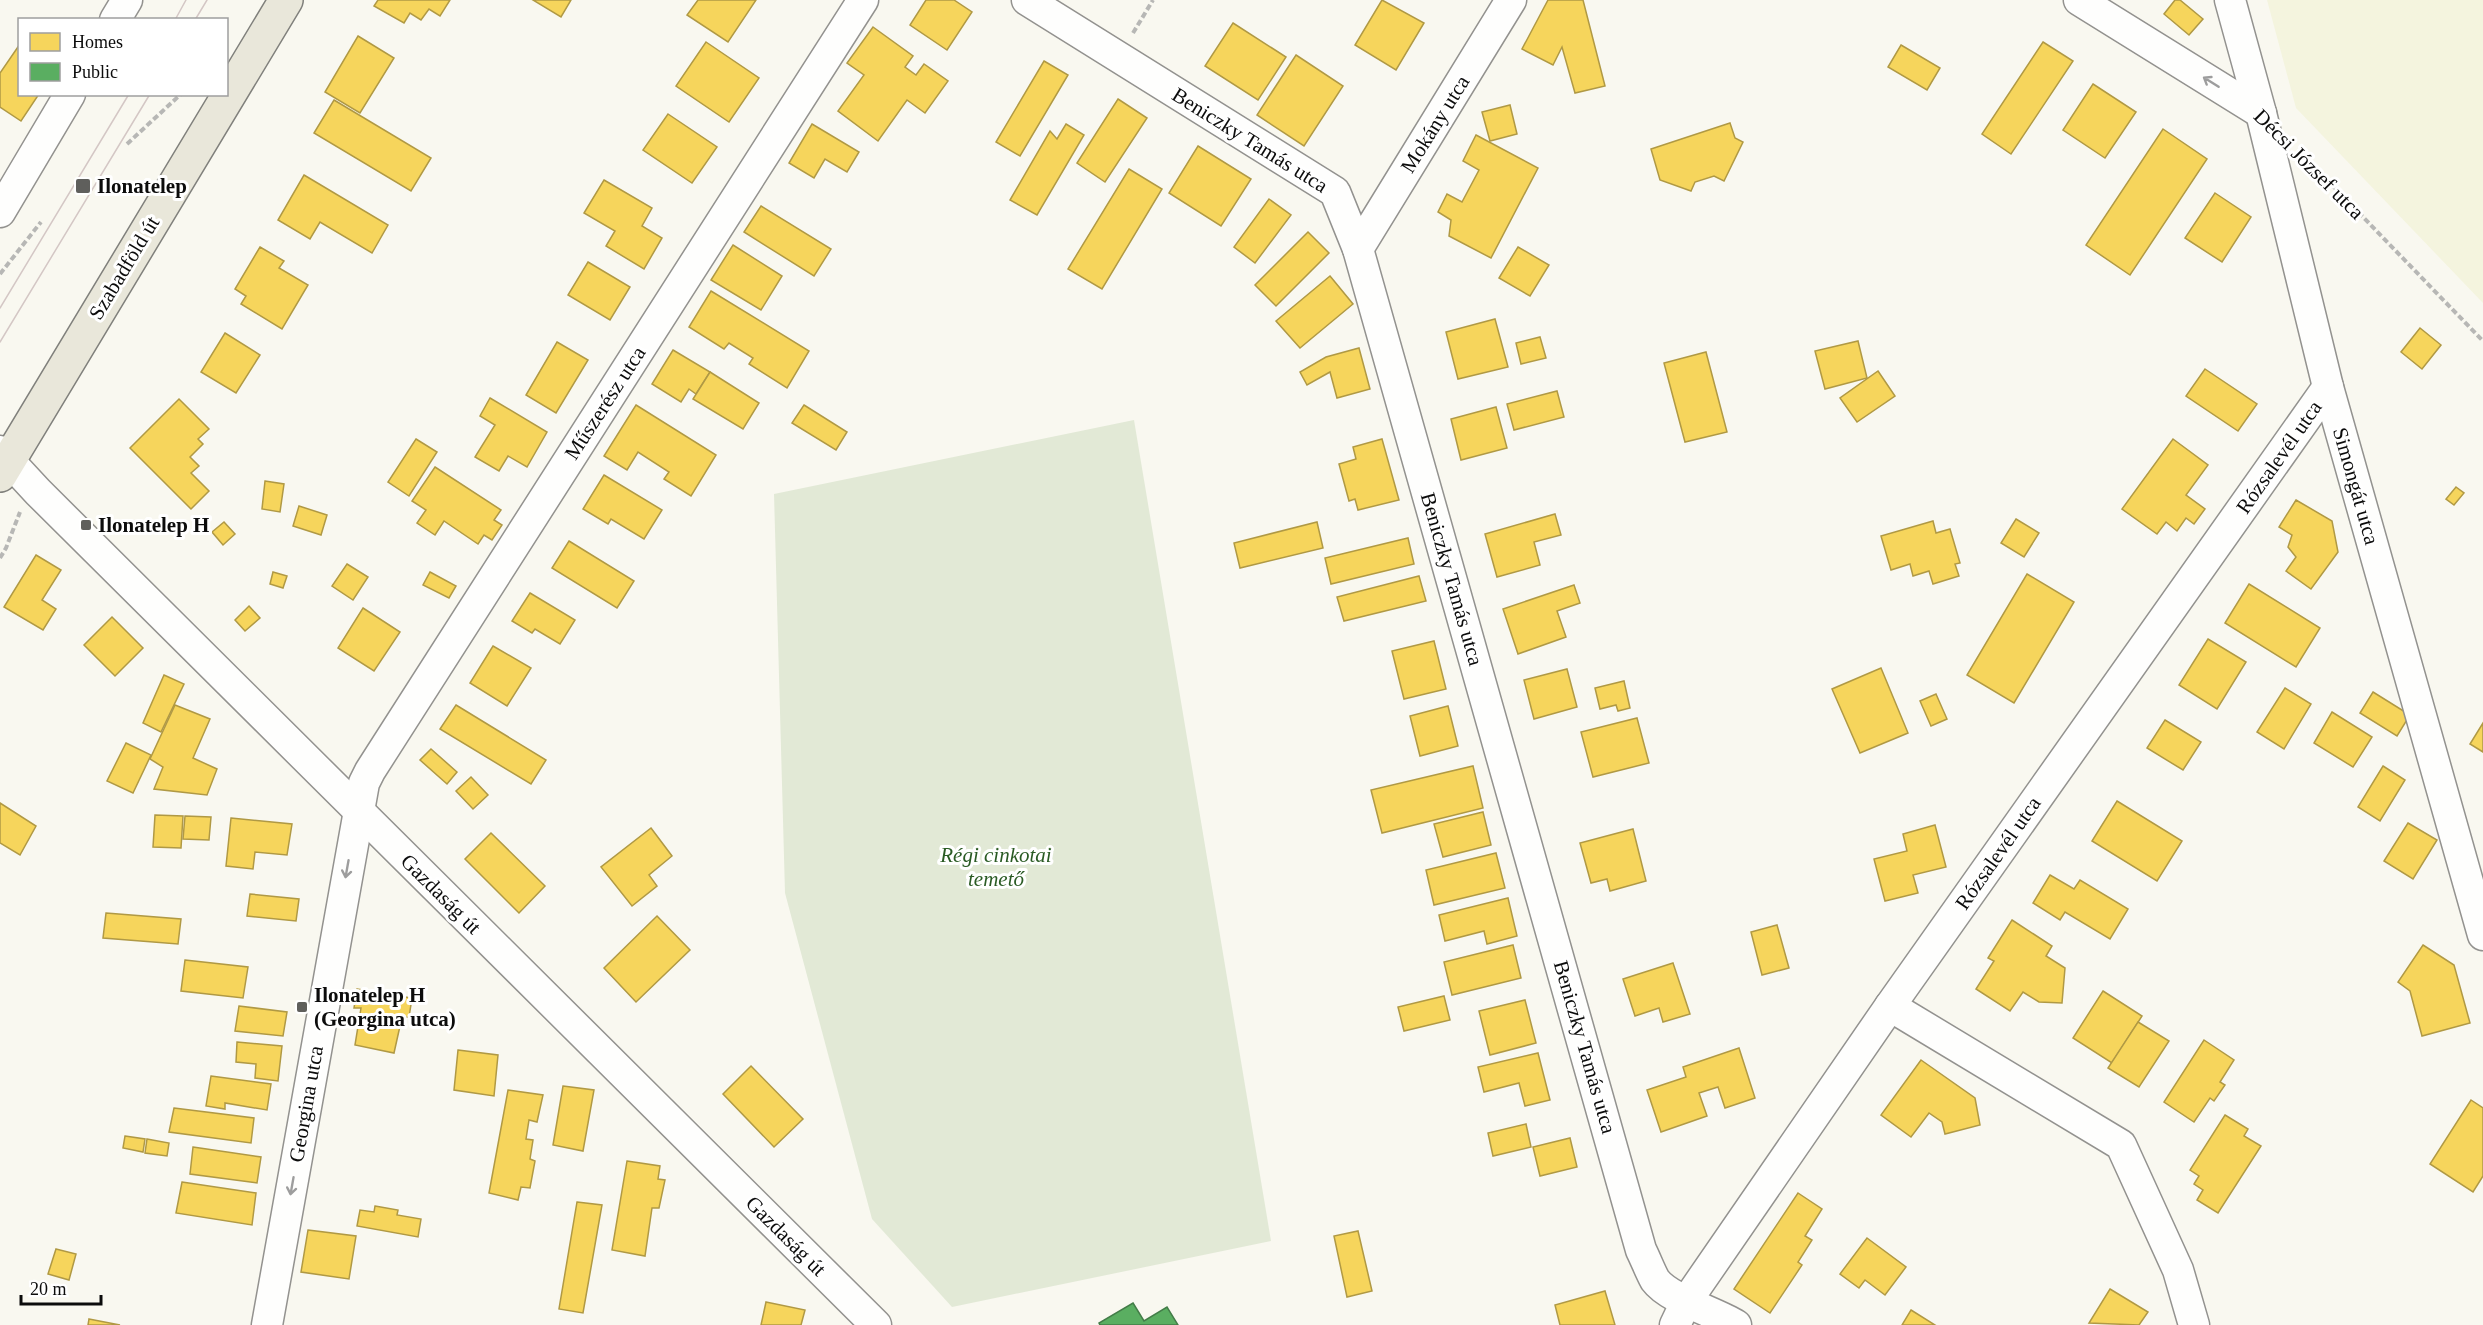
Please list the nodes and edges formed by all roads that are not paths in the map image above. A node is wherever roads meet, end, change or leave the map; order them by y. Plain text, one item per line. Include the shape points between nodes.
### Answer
1 (127, 0) edge
2 (286, 0) edge
3 (863, 0) edge
4 (1027, 0) edge
5 (1511, 0) edge
6 (2079, 0) edge
7 (2230, 0) edge
8 (116, 18) edge
9 (228, 95) edge
10 (69, 96) edge
11 (227, 96) edge
12 (2261, 113) junction
13 (0, 212) edge
14 (1358, 249) junction
15 (2328, 387) junction
16 (3, 462) edge
17 (357, 812) junction
18 (2483, 935) edge
19 (1890, 1006) junction
20 (1681, 1313) edge
21 (267, 1325) edge
22 (876, 1325) edge
23 (1736, 1325) edge
24 (2194, 1325) edge

1 - 8 street
2 - 9 main road, Szabadföld út
3 - 17 street, Műszerész utca via 370,771
4 - 14 street, Beniczky Tamás utca via 1335,192
5 - 14 street, Mokány utca
12 -> 6 street, Décsi József utca
7 - 12 street, Simongát utca
10 - 13 street
11 - 16 main road, Szabadföld út
12 - 15 street, Simongát utca
14 - 20 street, Beniczky Tamás utca via 1641,1250 1656,1282
15 - 18 street, Simongát utca
15 - 19 street, Rózsalevél utca
16 - 17 street, Gazdaság út via 38,492
17 -> 21 street, Georgina utca
17 - 22 street, Gazdaság út
19 - 20 street, Rózsalevél utca
19 - 24 street via 2121,1145 2178,1270
20 - 23 street, Beniczky Tamás utca via 1721,1315

